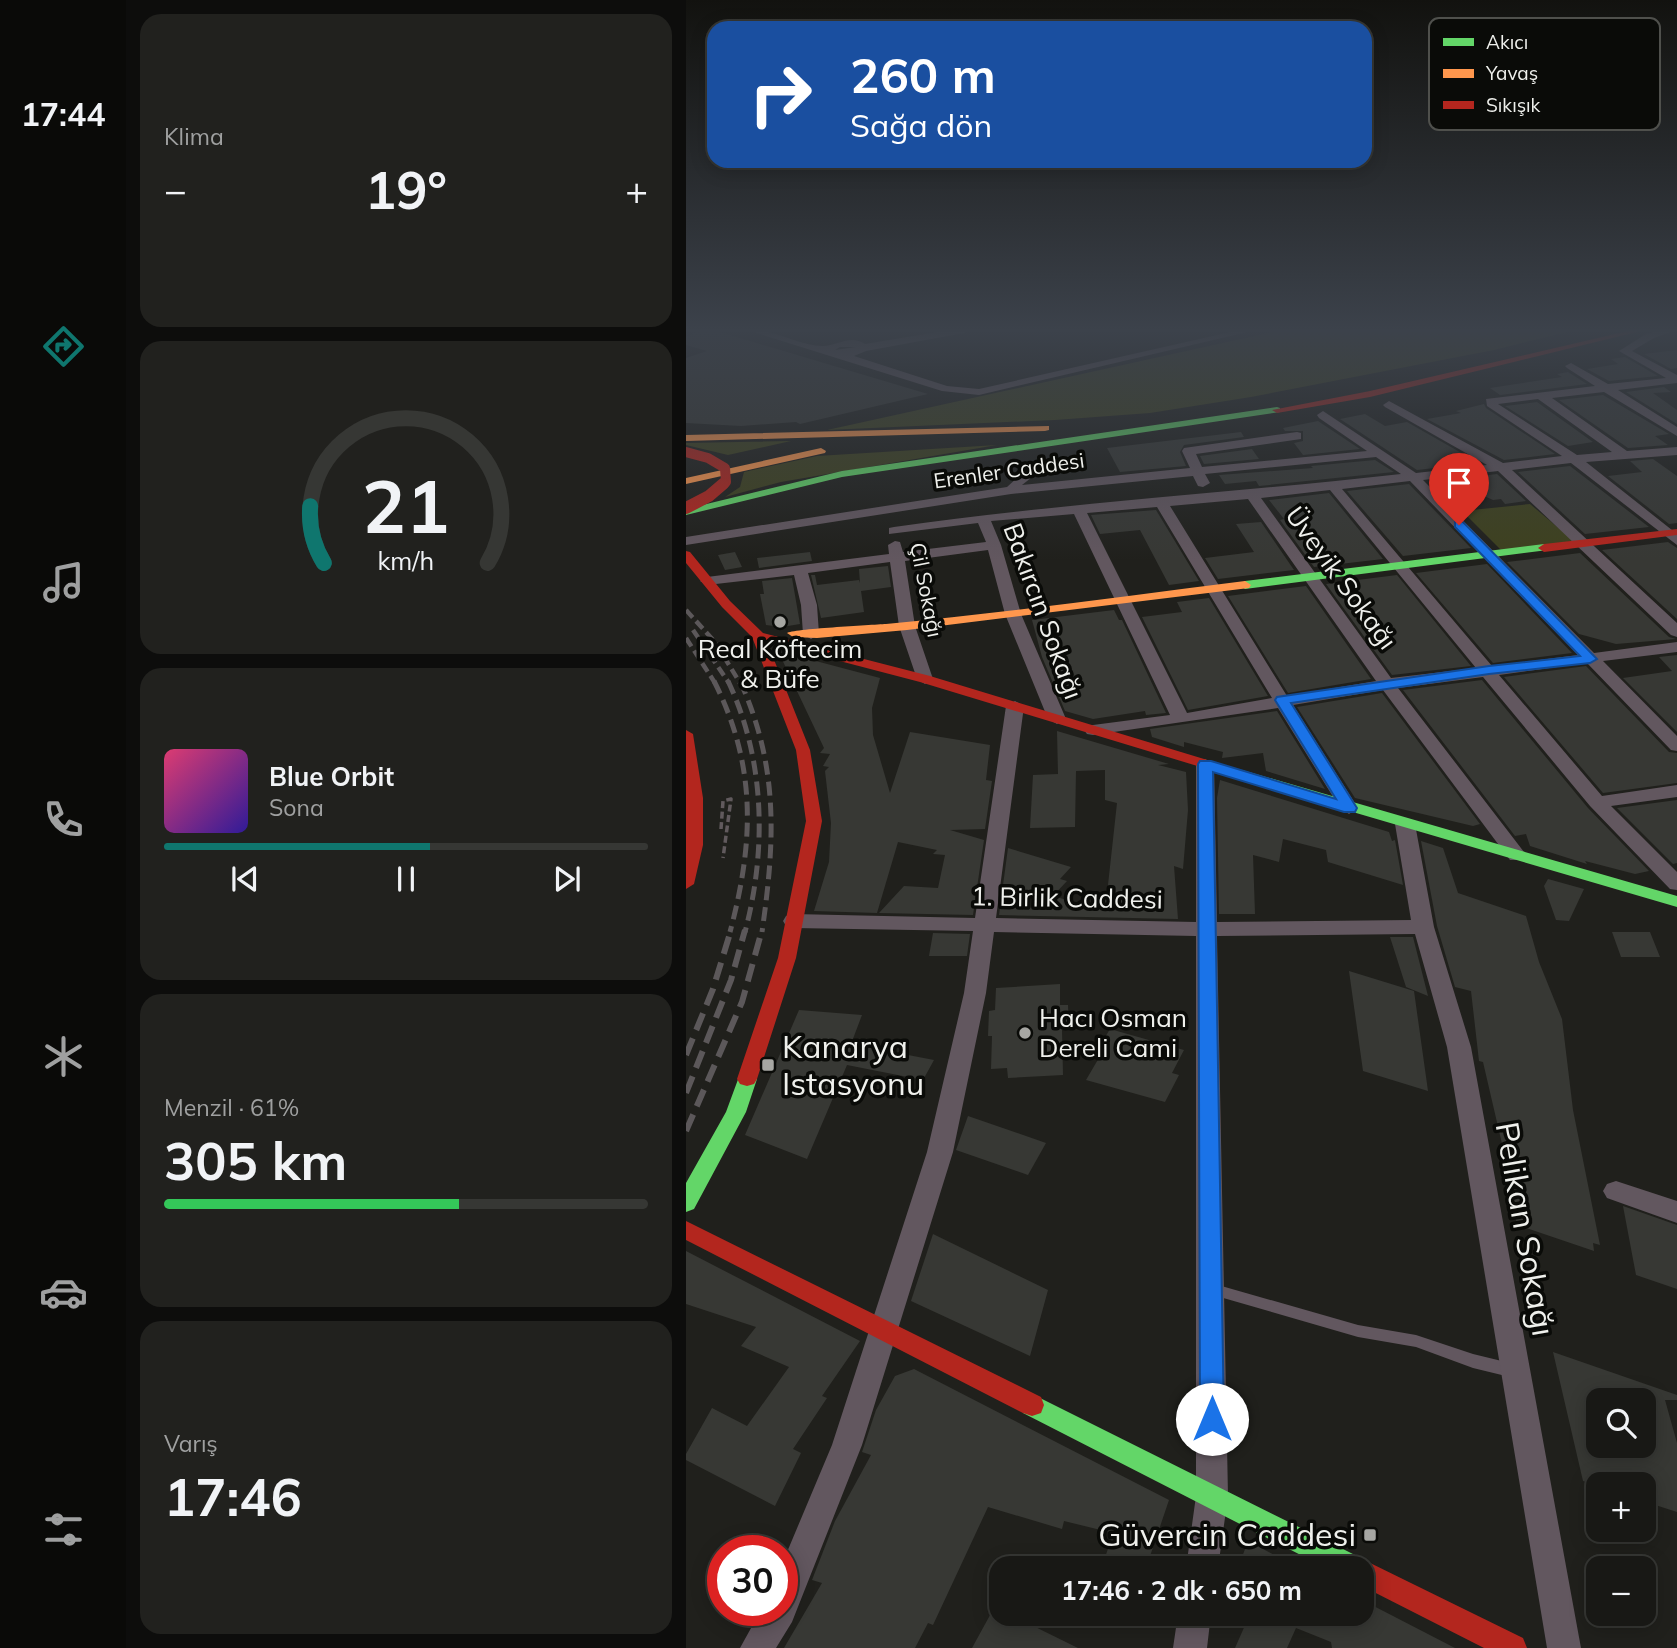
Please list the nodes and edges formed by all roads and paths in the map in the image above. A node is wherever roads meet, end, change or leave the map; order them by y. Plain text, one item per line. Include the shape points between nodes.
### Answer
1 (1229, 407) edge
2 (1286, 407) edge
3 (1392, 407) edge
4 (1496, 407) edge
5 (1557, 407) edge
6 (1638, 407) edge
7 (1323, 415) dead end
8 (940, 429) junction
9 (1677, 432) edge
10 (1116, 433) junction
11 (1297, 436) dead end
12 (686, 438) edge
13 (1677, 451) edge
14 (686, 452) edge
15 (1381, 453) junction
16 (1661, 453) junction
17 (1624, 455) junction
18 (1574, 459) junction
19 (1058, 463) dead end
20 (686, 465) edge
21 (1677, 465) edge
22 (1502, 468) junction
23 (1198, 472) junction
24 (1412, 477) junction
25 (686, 481) edge
26 (1334, 486) junction
27 (1011, 491) junction
28 (990, 494) junction
29 (1252, 495) junction
30 (1211, 498) junction
31 (1161, 502) junction
32 (1078, 509) junction
33 (686, 510) edge
34 (887, 510) junction
35 (1000, 516) junction
36 (983, 519) junction
37 (894, 531) junction
38 (1674, 536) edge
39 (686, 541) edge
40 (1586, 544) junction
41 (994, 545) junction
42 (686, 555) edge
43 (895, 557) junction
44 (1490, 557) junction
45 (1402, 567) junction
46 (800, 569) junction
47 (1310, 578) junction
48 (707, 581) junction
49 (1213, 590) junction
50 (1122, 601) junction
51 (1013, 614) junction
52 (907, 626) junction
53 (753, 631) junction
54 (1677, 632) edge
55 (811, 634) junction
56 (793, 644) junction
57 (1677, 647) edge
58 (766, 654) junction
59 (1590, 659) junction
60 (1489, 670) junction
61 (925, 678) junction
62 (1387, 684) junction
63 (1282, 700) junction
64 (1015, 706) junction
65 (1056, 719) junction
66 (1181, 719) junction
67 (1093, 730) junction
68 (686, 734) edge
69 (1677, 746) edge
70 (1205, 764) junction
71 (1677, 791) edge
72 (1597, 802) junction
73 (1349, 808) junction
74 (1405, 824) junction
75 (720, 839) dead end
76 (1517, 856) junction
77 (723, 858) dead end
78 (686, 884) edge
79 (1676, 900) edge
80 (793, 920) junction
81 (983, 924) junction
82 (1423, 926) junction
83 (1205, 929) junction
84 (1616, 1191) dead end
85 (686, 1203) edge
86 (1677, 1212) edge
87 (686, 1230) edge
88 (1211, 1289) junction
89 (883, 1331) junction
90 (1516, 1371) junction
91 (1212, 1496) junction
92 (1204, 1556) edge
93 (1330, 1556) edge
94 (798, 1566) edge
95 (1374, 1578) edge
96 (770, 1626) edge
97 (1193, 1626) edge
98 (757, 1648) edge
99 (1190, 1648) edge
100 (1513, 1648) edge
101 (1564, 1648) edge

1 - 8 main road via 1054,427
2 - 10 main road
3 - 22 street
4 - 18 street
5 - 17 street
6 - 9 street
7 - 15 street
8 - 12 main road
8 - 20 main road via 779,447
10 - 25 main road via 834,449
10 - 33 main road via 842,474
11 - 23 street via 1188,451
13 - 16 street
14 - 33 main road, bridge via 725,468 726,482
15 - 23 street, Erenler Caddesi
15 - 24 street
16 - 17 street
16 - 21 street
17 - 18 street
18 - 22 street
18 - 38 street
19 - 27 street via 1032,470
22 - 24 street
22 - 40 street
23 - 27 street, Erenler Caddesi
23 - 30 street
24 - 26 street
24 - 44 street
26 - 29 street
26 - 45 street
27 - 28 street, Erenler Caddesi
28 - 34 street, Erenler Caddesi
28 - 35 street
29 - 30 street
29 - 47 street, Üveyik Sokağı
30 - 31 street
31 - 32 street
31 - 49 street
32 - 35 street
32 - 50 street
34 - 37 street, Çil Sokağı
34 - 39 street, Erenler Caddesi
35 - 36 street
36 - 37 street
36 - 41 street, Bakırcın Sokağı
37 - 43 street, Çil Sokağı
38 - 40 main road
40 - 44 main road
40 - 54 street
41 - 43 street
41 - 51 street, Bakırcın Sokağı
42 - 48 main road
43 - 46 street
43 - 52 street, Çil Sokağı
44 - 45 main road
44 - 59 street
45 - 47 main road
45 - 60 street
46 - 48 street
46 - 55 street
47 - 49 main road
47 - 62 street, Üveyik Sokağı
48 - 53 main road
49 - 50 main road
49 - 63 street
50 - 51 main road
50 - 66 street
51 - 52 main road
51 - 65 street, Bakırcın Sokağı
52 - 55 main road
52 - 61 street, Çil Sokağı
53 - 55 main road
53 - 56 main road
53 - 58 main road
56 - 58 main road via 776,645
56 - 61 main road
57 - 59 street
58 - 80 main road via 803,750 814,816
59 - 60 street
59 - 69 street
60 - 62 street
60 - 72 street
61 - 64 main road
62 - 63 street
62 - 76 street, Üveyik Sokağı
63 - 66 street
63 - 73 street
64 - 65 main road
64 - 81 street
65 - 67 main road
66 - 67 street
67 - 70 main road
68 - 78 main road via 695,798 695,845
70 - 73 main road
70 - 83 street
71 - 72 street
72 - 79 street
73 - 74 main road
74 - 76 main road
74 - 82 street, Pelikan Sokağı
75 - 77 path via 723,801 731,799
76 - 79 main road
80 - 81 street, 1. Birlik Caddesi
80 - 85 main road via 787,958 736,1112
81 - 83 street, 1. Birlik Caddesi
81 - 89 street via 975,993 940,1152
82 - 83 street, 1. Birlik Caddesi
82 - 90 street, Pelikan Sokağı via 1459,1047
83 - 88 street
84 - 86 street
87 - 89 main road
88 - 90 lane
88 - 91 street
89 - 91 main road
89 - 94 street via 847,1445
90 - 101 street, Pelikan Sokağı
91 - 92 street
91 - 93 main road
95 - 100 main road
96 - 98 street
97 - 99 street

